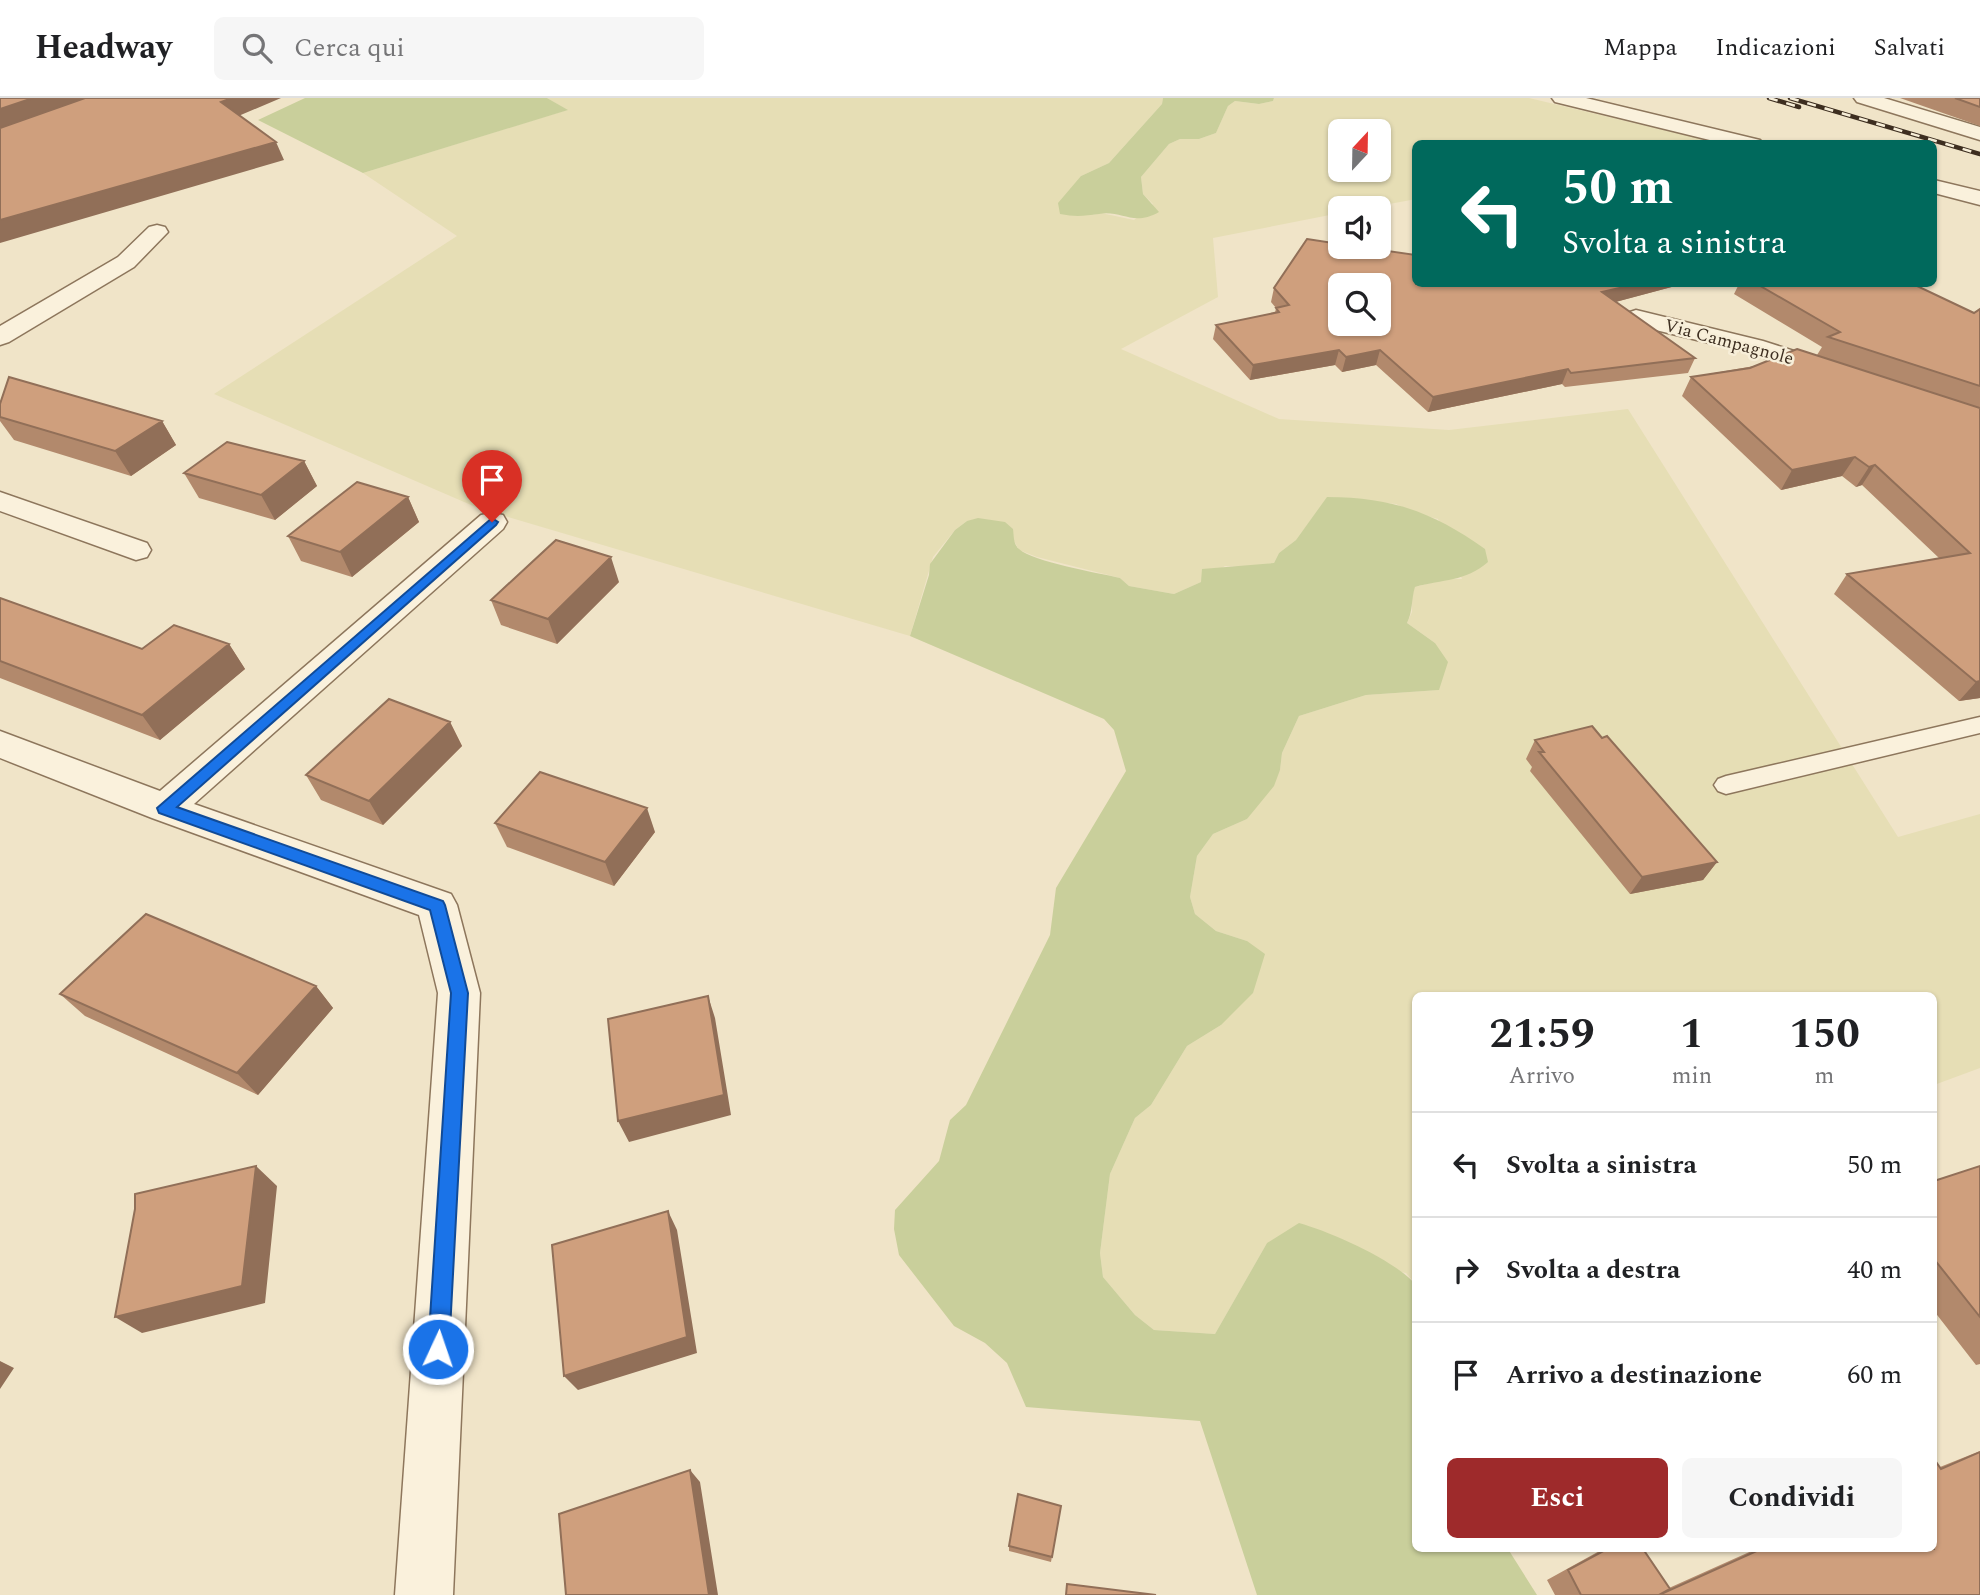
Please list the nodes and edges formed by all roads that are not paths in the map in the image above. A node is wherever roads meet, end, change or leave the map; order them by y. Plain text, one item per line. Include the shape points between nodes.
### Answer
1 (1562, 98) edge
2 (1864, 98) edge
3 (1980, 134) edge
4 (1736, 140) edge
5 (1937, 188) edge
6 (1980, 198) edge
7 (156, 232) dead end
8 (1636, 318) edge
9 (0, 337) edge
10 (1857, 380) edge
11 (0, 501) edge
12 (492, 522) dead end
13 (136, 550) dead end
14 (1980, 724) edge
15 (0, 744) edge
16 (1726, 785) dead end
17 (165, 808) junction
18 (424, 1595) edge

1 - 4 street
2 - 3 street
5 - 6 street
7 - 9 street via 126,262
8 - 10 street, Via Campagnole via 1754,346
11 - 13 street
12 - 17 street
14 - 16 lane
15 - 17 street
17 - 18 street via 437,905 459,993

